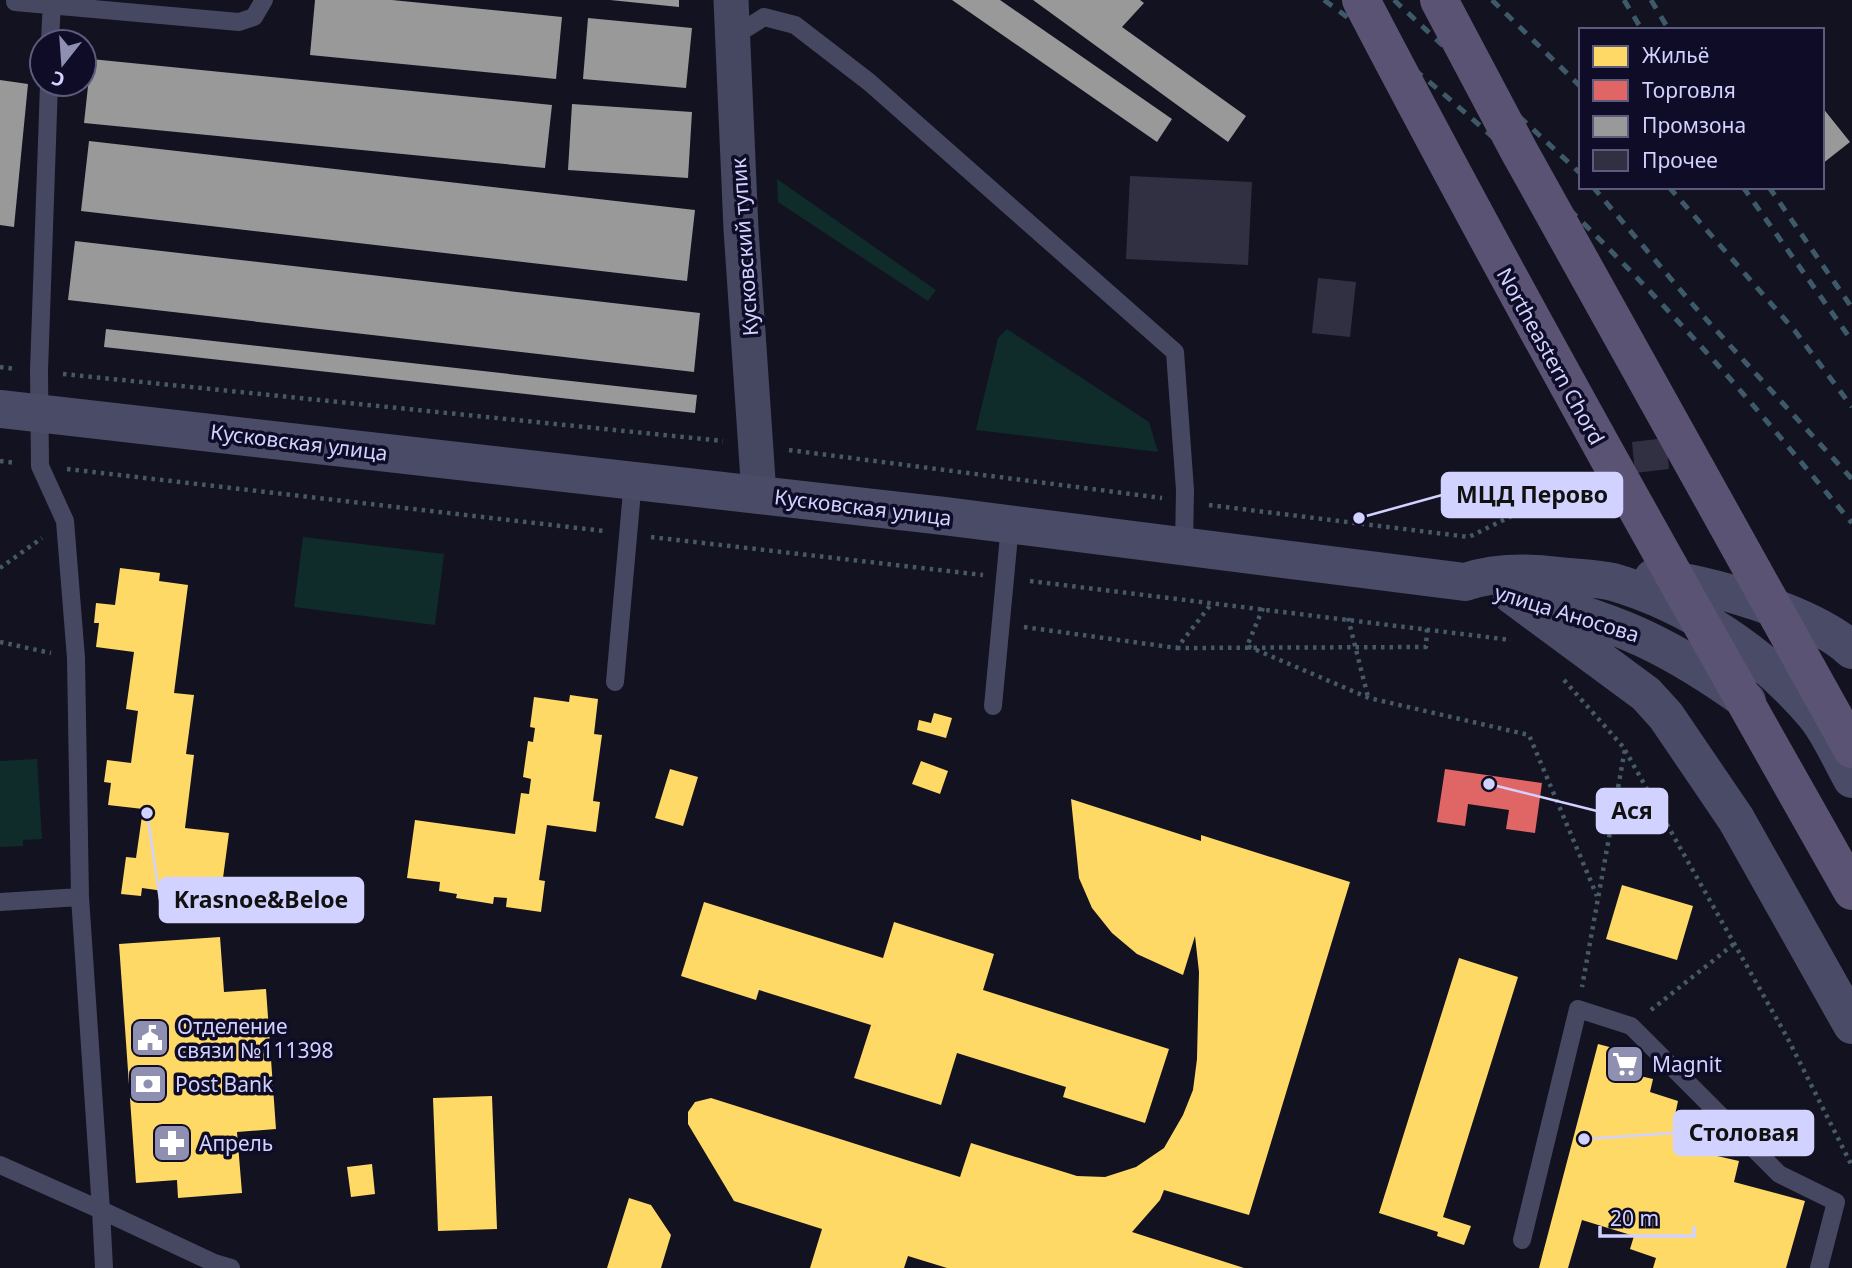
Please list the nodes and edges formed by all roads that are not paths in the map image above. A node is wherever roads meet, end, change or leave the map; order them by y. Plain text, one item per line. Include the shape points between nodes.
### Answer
1 (264, 0) edge
2 (731, 0) edge
3 (1361, 0) edge
4 (1439, 0) edge
5 (15, 2) dead end
6 (51, 2) edge
7 (50, 28) edge
8 (734, 36) junction
9 (48, 98) edge
10 (0, 409) edge
11 (39, 412) junction
12 (633, 480) junction
13 (760, 495) junction
14 (1010, 525) junction
15 (1184, 546) junction
16 (1465, 582) junction
17 (1610, 582) junction
18 (1513, 595) junction
19 (1852, 650) edge
20 (615, 682) dead end
21 (993, 706) dead end
22 (1852, 749) edge
23 (1852, 779) edge
24 (1852, 867) edge
25 (1852, 891) edge
26 (79, 898) junction
27 (0, 902) edge
28 (1852, 1025) edge
29 (0, 1165) edge
30 (101, 1210) junction
31 (1522, 1240) dead end
32 (104, 1268) edge
33 (231, 1268) edge
34 (1819, 1268) edge

1 - 6 lane via 254,17 239,22
2 - 8 street, Кусковский тупик
3 - 25 main road, Northeastern Chord, bridge via 1585,419
4 - 22 main road, bridge
5 - 6 lane
6 - 7 lane
8 - 13 street, Кусковский тупик via 741,229
8 - 15 lane via 764,17 795,25 869,82 1175,352
9 - 11 lane
10 - 11 street, Кусковская улица
11 - 12 street, Кусковская улица
11 - 26 lane via 40,466 65,521 75,658
12 - 13 street, Кусковская улица
12 - 20 lane
13 - 14 street, Кусковская улица
14 - 15 street, Кусковская улица
14 - 21 lane
15 - 16 street, Кусковская улица
16 - 17 street, Кусковская улица via 1485,575 1538,573
16 - 18 street, улица Аносова
17 - 19 street via 1644,577 1681,580 1803,621
17 - 23 street, Кусковская улица via 1658,597 1714,629 1777,674 1817,717
18 - 24 street, улица Аносова via 1592,616 1648,638 1698,666 1754,707 1781,739
18 - 28 street via 1646,694 1666,716 1736,819
26 - 27 lane
26 - 30 lane
29 - 30 lane
30 - 32 lane
30 - 33 lane
31 - 34 lane via 1578,1009 1631,1026 1779,1174 1836,1202

